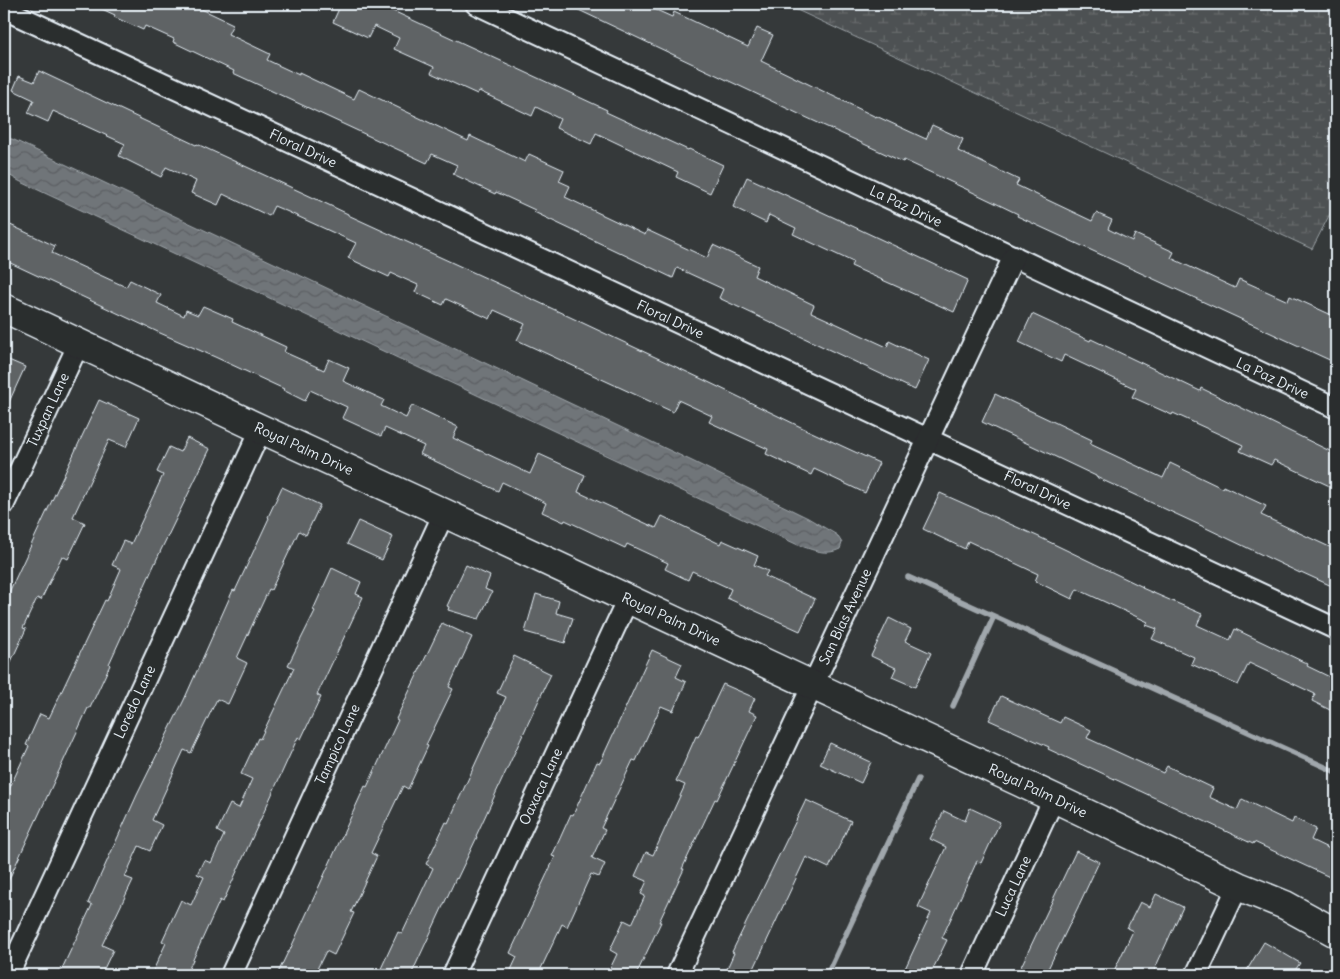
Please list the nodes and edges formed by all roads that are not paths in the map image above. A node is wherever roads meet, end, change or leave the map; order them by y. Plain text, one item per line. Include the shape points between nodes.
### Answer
1 (476, 4) edge
2 (8, 12) edge
3 (1014, 256) junction
4 (4, 308) edge
5 (79, 343) junction
6 (1336, 408) edge
7 (261, 429) junction
8 (929, 438) junction
9 (4, 504) edge
10 (444, 513) junction
11 (628, 599) junction
12 (1336, 629) edge
13 (813, 686) junction
14 (1054, 798) junction
15 (1238, 886) junction
16 (1336, 933) edge
17 (8, 975) edge
18 (231, 975) edge
19 (453, 975) edge
20 (677, 975) edge
21 (972, 975) edge
22 (1196, 975) edge

1 - 3 street, La Paz Drive
2 - 8 street, Floral Drive
3 - 6 street, La Paz Drive
3 - 8 street, San Blas Avenue
4 - 5 street, Royal Palm Drive
5 - 7 street, Royal Palm Drive
5 - 9 street, Tuxpan Lane
7 - 10 street, Royal Palm Drive
7 - 17 street, Loredo Lane
8 - 12 street, Floral Drive
8 - 13 street, San Blas Avenue
10 - 11 street, Royal Palm Drive
10 - 18 street, Tampico Lane
11 - 13 street, Royal Palm Drive
11 - 19 street, Oaxaca Lane
13 - 14 street, Royal Palm Drive
13 - 20 street, San Blas Avenue
14 - 15 street, Royal Palm Drive
14 - 21 street, Luca Lane
15 - 16 street, Royal Palm Drive via 1285,904
15 - 22 street

